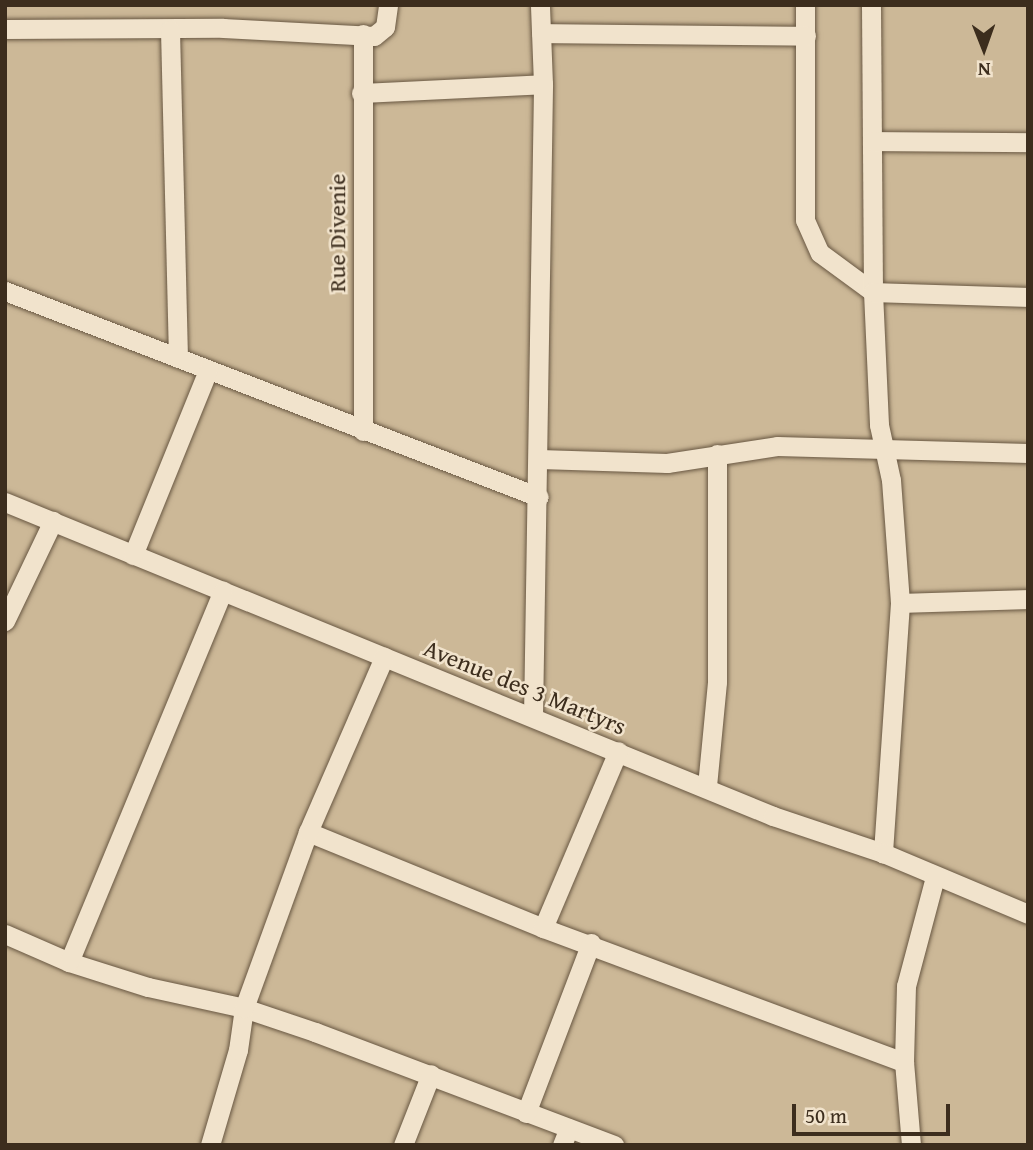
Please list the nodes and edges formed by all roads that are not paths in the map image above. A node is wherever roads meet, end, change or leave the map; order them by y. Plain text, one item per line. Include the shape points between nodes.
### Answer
1 (388, 5) edge
2 (540, 5) edge
3 (805, 5) edge
4 (872, 5) edge
5 (5, 29) edge
6 (170, 30) junction
7 (541, 33) junction
8 (363, 34) junction
9 (806, 36) junction
10 (543, 84) junction
11 (361, 93) junction
12 (872, 141) junction
13 (1028, 142) edge
14 (5, 291) edge
15 (873, 292) junction
16 (1028, 296) edge
17 (178, 358) junction
18 (208, 370) junction
19 (363, 431) junction
20 (888, 452) junction
21 (1028, 453) edge
22 (717, 454) junction
23 (539, 459) junction
24 (539, 497) junction
25 (5, 502) edge
26 (52, 521) junction
27 (133, 555) junction
28 (223, 591) junction
29 (1028, 600) edge
30 (900, 603) junction
31 (5, 621) edge
32 (384, 657) junction
33 (533, 717) junction
34 (618, 751) junction
35 (707, 786) junction
36 (308, 831) junction
37 (883, 853) junction
38 (935, 877) junction
39 (1028, 914) edge
40 (543, 928) junction
41 (5, 934) edge
42 (591, 943) junction
43 (69, 962) junction
44 (244, 1008) junction
45 (904, 1062) junction
46 (431, 1074) junction
47 (526, 1113) junction
48 (566, 1137) edge
49 (210, 1145) edge
50 (403, 1145) edge
51 (614, 1145) edge
52 (911, 1145) edge

1 - 8 street via 386,27 374,36
2 - 7 street
3 - 9 street
4 - 12 street
5 - 6 street
6 - 8 street
6 - 17 street
7 - 9 street
7 - 10 street
8 - 11 street, Rue Divenie
9 - 15 street via 805,220 820,253
10 - 11 street
10 - 23 street
11 - 19 street, Rue Divenie
12 - 13 street
12 - 15 street
14 - 17 street
15 - 16 street
15 - 20 street via 877,403
17 - 18 street
18 - 19 street
18 - 27 street
19 - 24 street
20 - 21 street
20 - 22 street via 777,446
20 - 30 street
22 - 23 street via 667,463
22 - 35 street via 718,682
23 - 24 street
24 - 33 street
25 - 26 street, Avenue des 3 Martyrs
26 - 27 street, Avenue des 3 Martyrs
26 - 31 street
27 - 28 street, Avenue des 3 Martyrs
28 - 32 street, Avenue des 3 Martyrs
28 - 43 street
29 - 30 street
30 - 37 street
32 - 33 street, Avenue des 3 Martyrs
32 - 36 street
33 - 34 street, Avenue des 3 Martyrs
34 - 35 street, Avenue des 3 Martyrs
34 - 40 street
35 - 37 street, Avenue des 3 Martyrs via 773,816
36 - 40 street
36 - 44 street
37 - 38 street, Avenue des 3 Martyrs
38 - 39 street, Avenue des 3 Martyrs
38 - 45 street via 906,986
40 - 42 street
41 - 43 street
42 - 45 street
42 - 47 street
43 - 44 street via 148,987
44 - 46 street
44 - 49 street via 238,1050
45 - 52 street
46 - 47 street
46 - 50 street
47 - 48 street
48 - 51 street

